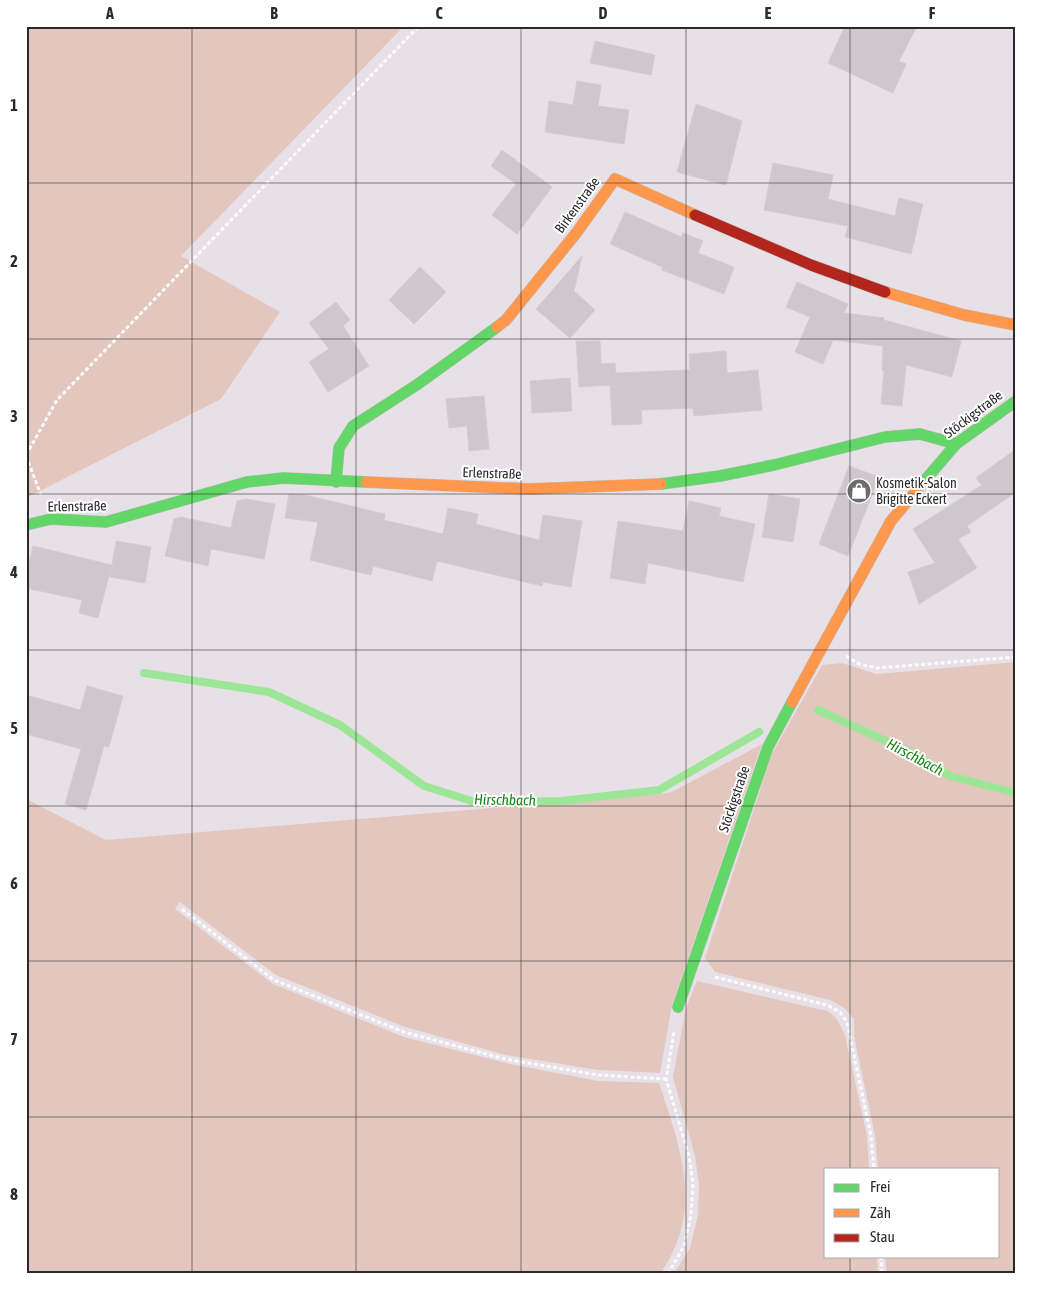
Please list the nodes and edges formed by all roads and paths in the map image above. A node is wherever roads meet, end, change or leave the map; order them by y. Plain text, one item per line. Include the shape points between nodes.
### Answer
1 (419, 26) edge
2 (1016, 325) edge
3 (1016, 402) edge
4 (956, 444) junction
5 (26, 456) edge
6 (336, 482) junction
7 (51, 519) junction
8 (26, 525) edge
9 (826, 641) junction
10 (1016, 657) edge
11 (182, 909) dead end
12 (692, 972) junction
13 (678, 1007) joint
14 (666, 1078) junction
15 (874, 1168) edge
16 (881, 1258) edge
17 (668, 1274) edge
18 (882, 1274) edge

1 - 5 path via 57,400
2 - 6 street, Birkenstraße via 971,318 853,281 615,179 506,320 353,426 339,448
3 - 4 street, Stöckigstraße
4 - 6 street, Erlenstraße via 920,434 885,437 774,466 720,476 604,488 529,489
4 - 9 street, Stöckigstraße via 892,521
5 - 7 path
6 - 7 street, Erlenstraße via 284,478 247,482 106,522
7 - 8 street, Erlenstraße
9 - 10 path via 859,664 877,668
9 - 12 street, Stöckigstraße via 768,747
11 - 14 path via 274,980 404,1032 506,1059 598,1076
12 - 13 street, Stöckigstraße
12 - 15 path via 827,1005 840,1012 846,1022 867,1117
13 - 14 path
14 - 17 path via 689,1156 693,1183 691,1215 684,1246
16 - 18 path

